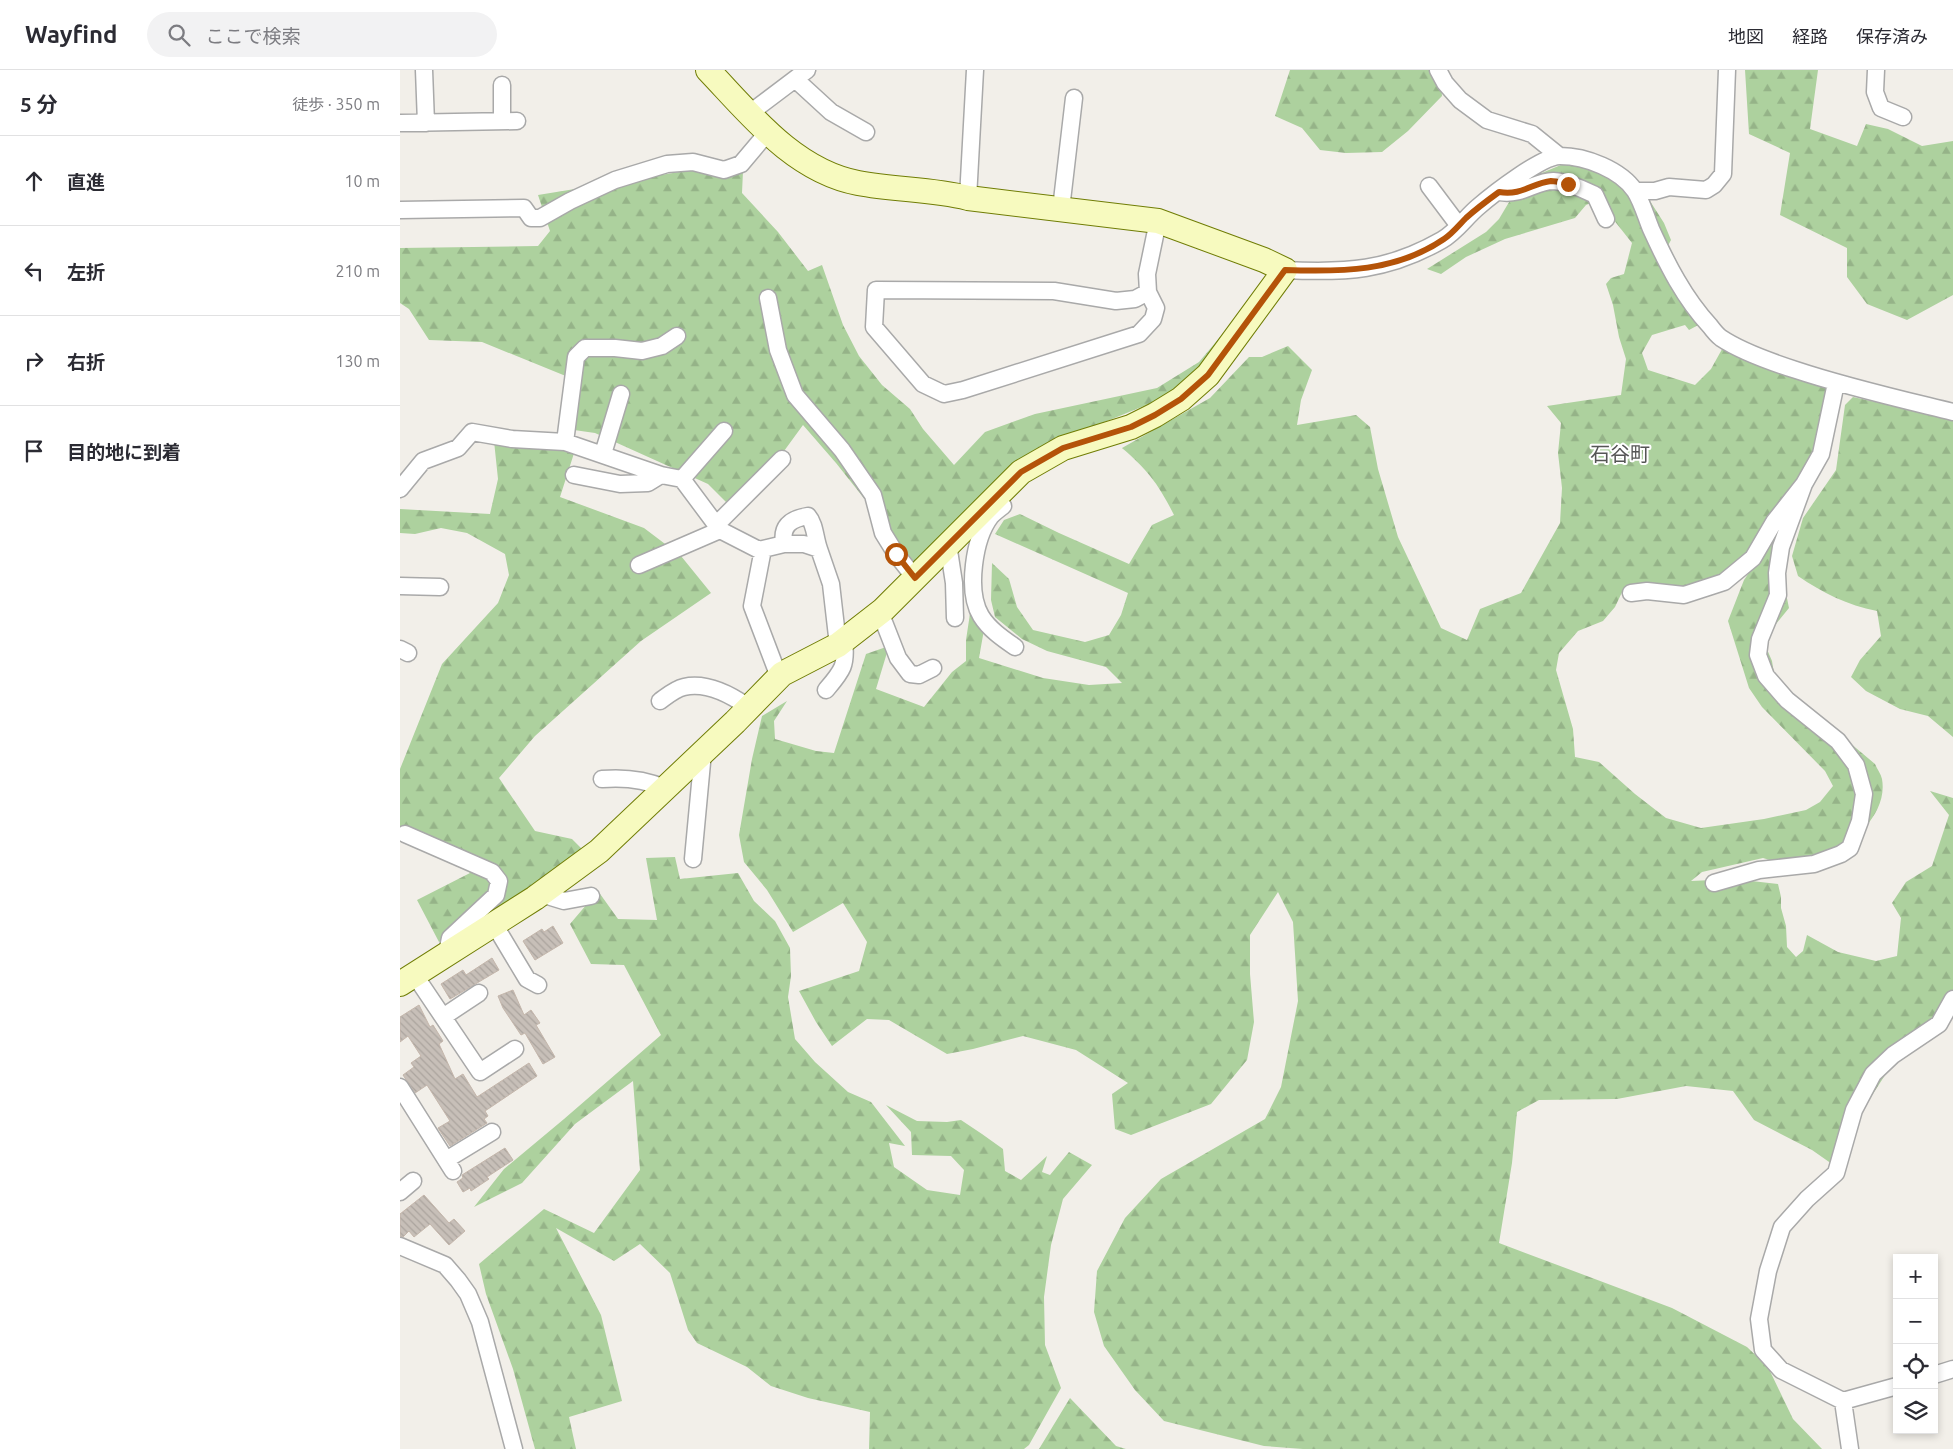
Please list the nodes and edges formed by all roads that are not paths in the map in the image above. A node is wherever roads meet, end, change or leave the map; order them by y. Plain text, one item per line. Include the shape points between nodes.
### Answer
1 (424, 70) edge
2 (708, 70) edge
3 (975, 70) edge
4 (1438, 70) edge
5 (1727, 70) edge
6 (1876, 70) edge
7 (801, 75) edge
8 (502, 85) dead end
9 (1074, 98) dead end
10 (750, 113) junction
11 (1903, 117) dead end
12 (426, 123) junction
13 (400, 124) edge
14 (768, 132) junction
15 (866, 132) dead end
16 (1558, 155) junction
17 (1429, 186) dead end
18 (1499, 192) junction
19 (1635, 192) junction
20 (968, 198) junction
21 (1061, 209) junction
22 (400, 210) edge
23 (1606, 218) dead end
24 (1158, 220) junction
25 (1459, 226) junction
26 (1285, 270) junction
27 (1148, 292) junction
28 (768, 298) dead end
29 (677, 336) dead end
30 (1836, 383) junction
31 (621, 394) dead end
32 (1953, 412) edge
33 (724, 431) dead end
34 (566, 442) junction
35 (603, 454) junction
36 (782, 459) dead end
37 (1027, 468) junction
38 (574, 475) dead end
39 (682, 478) junction
40 (1804, 484) junction
41 (651, 485) junction
42 (400, 489) edge
43 (718, 528) junction
44 (784, 544) junction
45 (948, 544) junction
46 (763, 549) junction
47 (819, 549) junction
48 (638, 565) dead end
49 (915, 578) junction
50 (400, 586) edge
51 (440, 587) dead end
52 (1631, 593) dead end
53 (880, 612) junction
54 (956, 618) dead end
55 (841, 643) junction
56 (1015, 647) dead end
57 (933, 668) dead end
58 (779, 677) junction
59 (826, 690) dead end
60 (660, 701) dead end
61 (748, 707) junction
62 (703, 752) junction
63 (602, 779) dead end
64 (666, 788) junction
65 (405, 834) dead end
66 (693, 859) dead end
67 (1714, 883) dead end
68 (541, 894) junction
69 (592, 896) dead end
70 (494, 924) junction
71 (448, 953) junction
72 (407, 979) edge
73 (538, 985) dead end
74 (479, 993) dead end
75 (1953, 999) edge
76 (443, 1017) junction
77 (1949, 1017) edge
78 (515, 1048) dead end
79 (400, 1087) edge
80 (492, 1132) dead end
81 (413, 1181) dead end
82 (400, 1192) edge
83 (400, 1246) edge
84 (1953, 1369) edge
85 (1938, 1374) edge
86 (1893, 1387) edge
87 (1843, 1401) junction
88 (514, 1449) edge
89 (1850, 1449) edge

1 - 12 street
2 - 10 street
3 - 20 street
4 - 16 street via 1460,100 1487,120 1532,134
5 - 19 street via 1723,174 1706,190 1669,187
6 - 11 street via 1875,92 1881,108
7 - 10 street
7 - 15 street via 831,112
8 - 12 street via 510,121
9 - 21 street
10 - 14 street
12 - 13 street
14 - 20 street via 792,152 835,177
14 - 22 street via 741,164 724,170 693,162 667,164 615,180 540,218 531,218 524,208
16 - 18 street via 1535,165
16 - 19 street via 1585,159 1607,168
17 - 25 street
18 - 23 street via 1524,190 1551,181 1568,184 1595,194
18 - 25 street
19 - 30 street via 1679,284 1695,310 1720,337 1766,360
20 - 21 street
21 - 24 street
24 - 26 street
24 - 27 street via 1147,274
25 - 26 street via 1445,239 1394,262 1361,270
26 - 37 street via 1208,375 1181,399 1131,427 1063,448
27 - 27 street via 1156,308 1153,319 1139,334 944,394 923,384 874,327 876,290 1054,291 1116,301 1135,299
28 - 49 street via 778,350 795,395 842,450 873,495 883,533
29 - 34 street via 662,346 642,351 585,348 576,357
30 - 32 street
30 - 40 street via 1821,454
31 - 35 street
33 - 39 street
34 - 35 street
34 - 42 street via 512,439 472,432 458,448 423,461
35 - 41 street
36 - 43 street
37 - 45 street
37 - 56 street via 1024,486 991,517 979,541 973,571 976,605 981,617 993,631
38 - 41 street via 620,484
39 - 41 street
39 - 43 street
40 - 52 street via 1774,522 1753,558 1724,582 1684,595
40 - 67 street via 1781,547 1776,573 1778,595 1760,639 1758,655 1766,676 1787,700 1838,741 1856,765 1864,794 1860,821 1850,848 1841,854 1814,864 1759,870
43 - 46 street via 759,550
43 - 48 street
44 - 46 street
44 - 47 street via 804,544
44 - 47 street via 786,527 796,518 808,516 813,522
45 - 49 street
45 - 54 street
46 - 58 street via 752,606
47 - 55 street via 831,584
49 - 53 street
50 - 51 street
53 - 55 street
53 - 57 street via 898,658 910,674 920,675
55 - 58 street
55 - 59 street via 846,659
58 - 61 street
60 - 61 street via 684,687 702,687 733,696
61 - 62 street
62 - 64 street
62 - 66 street
63 - 64 street via 625,777
64 - 68 street via 598,850
65 - 71 street via 492,872 499,881 496,895 450,938
68 - 69 street via 564,901
68 - 70 street
70 - 71 street
70 - 73 street via 527,979
71 - 72 street
72 - 76 street
74 - 76 street
75 - 77 street
76 - 78 street via 480,1072
77 - 87 street via 1893,1055 1873,1074 1854,1110 1836,1173 1782,1227 1768,1271 1759,1319 1763,1350 1781,1370
79 - 80 street via 449,1166
81 - 82 street
83 - 88 street via 445,1265 468,1294 480,1322
84 - 85 street
86 - 87 street
87 - 89 street

